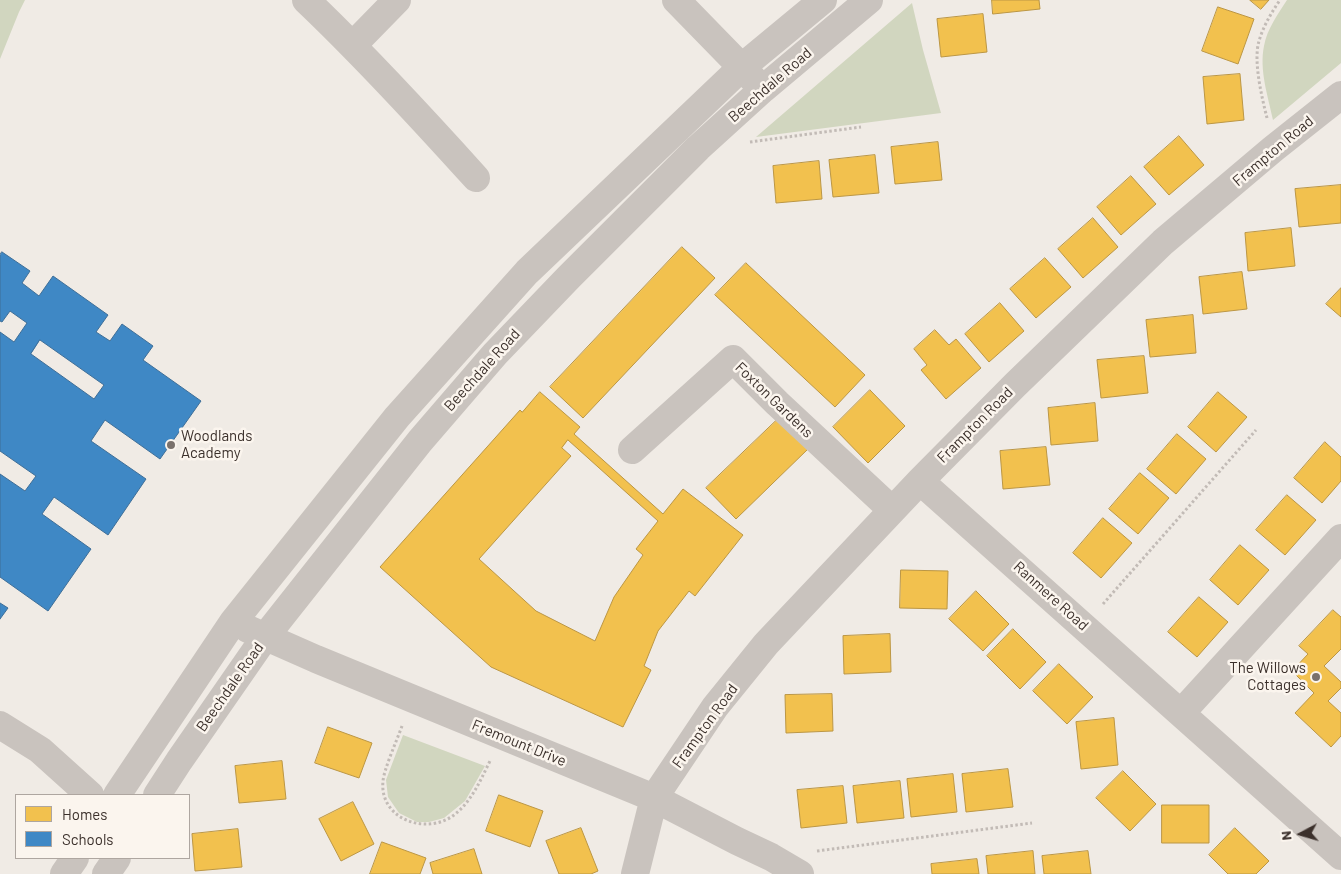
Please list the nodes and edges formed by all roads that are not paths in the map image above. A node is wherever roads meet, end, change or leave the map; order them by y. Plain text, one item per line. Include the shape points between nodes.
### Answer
1 (306, 0) edge
2 (396, 0) edge
3 (676, 0) edge
4 (823, 0) edge
5 (869, 0) edge
6 (353, 45) junction
7 (742, 67) junction
8 (763, 89) junction
9 (1341, 95) edge
10 (476, 178) dead end
11 (632, 450) dead end
12 (920, 481) junction
13 (892, 510) junction
14 (1341, 538) edge
15 (234, 622) junction
16 (265, 637) junction
17 (1181, 712) junction
18 (0, 725) edge
19 (89, 794) edge
20 (118, 794) edge
21 (158, 794) edge
22 (654, 798) junction
23 (1341, 856) edge
24 (74, 859) edge
25 (116, 859) edge
26 (64, 874) edge
27 (106, 874) edge
28 (635, 874) edge
29 (800, 874) edge

1 - 6 street
2 - 6 street
3 - 7 street
4 - 7 street, Beechdale Road
5 - 8 street, Beechdale Road
6 - 10 street
7 - 8 street
7 - 15 street, Beechdale Road via 527,272 397,417
8 - 16 street, Beechdale Road via 698,148 495,354 420,441
9 - 12 street, Frampton Road via 1163,242
11 - 13 street, Foxton Gardens via 733,359
12 - 13 street, Frampton Road
12 - 17 street, Ranmere Road
13 - 22 street, Frampton Road via 761,651 715,707
14 - 17 street
15 - 16 street, Fremount Drive
15 - 20 street, Beechdale Road
16 - 21 street, Beechdale Road
16 - 22 street, Fremount Drive
17 - 23 street, Ranmere Road
18 - 19 street via 40,750
22 - 28 street, Frampton Road
22 - 29 street, Fremount Drive
24 - 26 street
25 - 27 street

